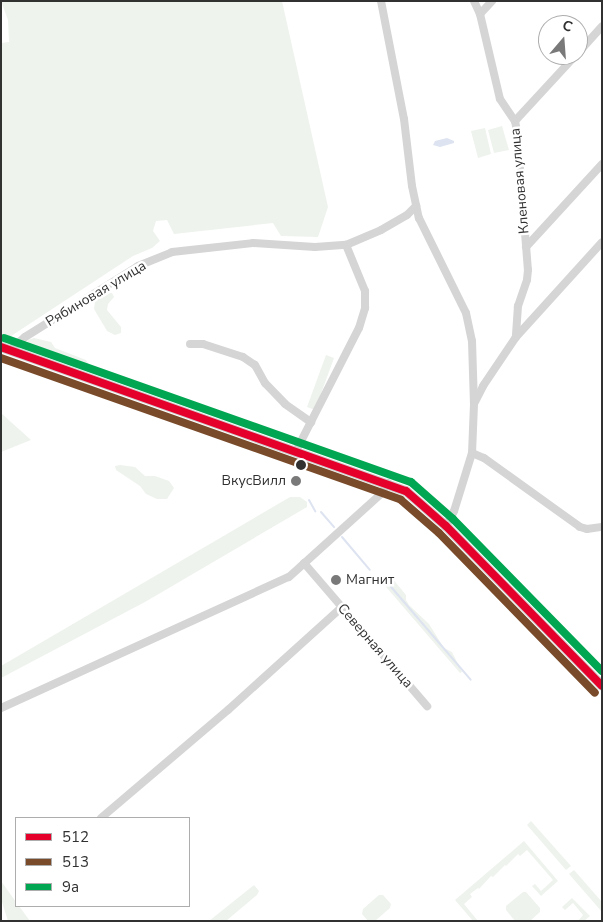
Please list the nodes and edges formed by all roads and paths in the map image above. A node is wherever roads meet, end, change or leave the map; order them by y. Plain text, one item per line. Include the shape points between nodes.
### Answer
1 (381, 1) edge
2 (474, 1) edge
3 (492, 1) edge
4 (480, 14) junction
5 (602, 26) edge
6 (588, 42) edge
7 (567, 65) edge
8 (515, 121) junction
9 (602, 164) edge
10 (416, 206) junction
11 (602, 242) edge
12 (346, 245) junction
13 (526, 247) junction
14 (516, 337) junction
15 (190, 344) dead end
16 (5, 348) edge
17 (474, 404) junction
18 (311, 422) junction
19 (296, 451) junction
20 (472, 453) junction
21 (388, 483) junction
22 (446, 526) junction
23 (602, 528) edge
24 (304, 563) junction
25 (342, 607) junction
26 (602, 686) edge
27 (426, 706) dead end
28 (1, 708) edge
29 (101, 817) edge

1 - 10 street via 404,119
2 - 4 street, Кленовая улица
3 - 4 street
4 - 8 street, Кленовая улица via 500,99
5 - 6 street
7 - 8 street
8 - 13 street, Кленовая улица
9 - 13 street
10 - 12 street, Рябиновая улица via 381,230
10 - 17 street via 429,241 466,313 472,341
11 - 14 street
12 - 16 street, Рябиновая улица via 253,244 172,252 138,266
12 - 18 street via 365,291 365,308 359,328
13 - 14 street, Кленовая улица via 527,280 518,306
14 - 17 street
15 - 18 street via 203,344 243,357 255,365 265,383 285,404
16 - 19 main road
17 - 20 street
18 - 19 street
19 - 21 main road
20 - 22 street via 454,511
20 - 23 street via 484,458 580,528
21 - 22 main road via 406,491
21 - 24 street via 381,494
22 - 26 main road
24 - 25 street, Северная улица
24 - 28 street via 289,577
25 - 27 street, Северная улица
25 - 29 street via 228,710

